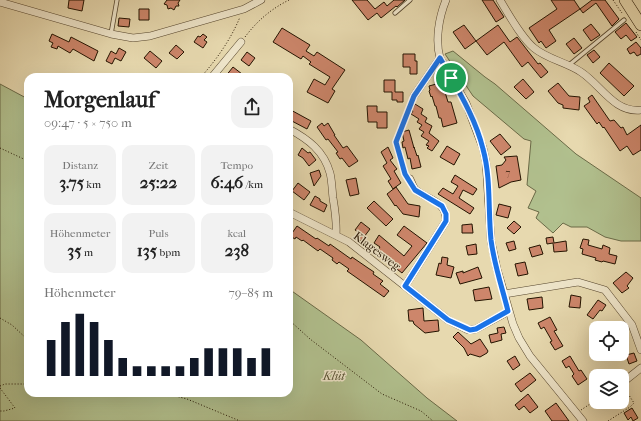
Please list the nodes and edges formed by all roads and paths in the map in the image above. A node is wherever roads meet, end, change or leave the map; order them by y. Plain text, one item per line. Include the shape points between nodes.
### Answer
1 (117, 0) edge
2 (261, 0) edge
3 (288, 0) edge
4 (410, 0) edge
5 (446, 0) edge
6 (500, 0) edge
7 (0, 2) edge
8 (626, 2) edge
9 (244, 9) junction
10 (395, 13) dead end
11 (624, 20) dead end
12 (641, 25) edge
13 (111, 34) junction
14 (241, 42) joint
15 (440, 58) junction
16 (569, 66) junction
17 (205, 73) edge
18 (215, 73) edge
19 (414, 96) joint
20 (641, 110) edge
21 (293, 131) edge
22 (0, 148) edge
23 (24, 159) edge
24 (410, 179) joint
25 (293, 214) edge
26 (336, 235) junction
27 (405, 286) junction
28 (504, 294) junction
29 (508, 311) junction
30 (0, 318) edge
31 (293, 323) edge
32 (24, 336) edge
33 (641, 350) edge
34 (641, 368) edge
35 (629, 378) edge
36 (24, 384) edge
37 (0, 386) edge
38 (629, 395) edge
39 (179, 397) edge
40 (589, 405) edge
41 (629, 408) edge
42 (627, 409) edge
43 (0, 411) edge
44 (577, 413) junction
45 (240, 421) edge
46 (433, 421) edge
47 (583, 421) edge
48 (608, 421) edge

1 - 13 lane
2 - 9 street
3 - 14 path via 254,25
4 - 10 lane
5 - 15 street via 438,42
6 - 16 street via 533,48
7 - 13 street
8 - 12 main road
9 - 13 street via 150,36 133,38
9 - 17 path via 234,32
11 - 16 lane
14 - 18 street
15 - 19 street
15 - 28 street via 466,103 483,148 491,242
16 - 20 street via 581,72 613,102 633,111
19 - 24 path via 396,142 405,174
21 - 26 street via 317,149 330,173 337,224
22 - 23 path
24 - 27 street via 415,190 442,206 446,221
25 - 26 street, Klagesweg
26 - 27 street, Klagesweg via 349,242
27 - 29 street, Klagesweg via 448,320 470,330
28 - 29 street
28 - 33 street via 578,282 605,290 632,325
29 - 44 street via 530,356
30 - 32 path
31 - 46 path via 382,394 421,411
34 - 35 street
36 - 37 path
37 - 43 path via 15,408
38 - 41 path via 634,403
39 - 45 path
40 - 44 path
42 - 48 path
44 - 47 street

